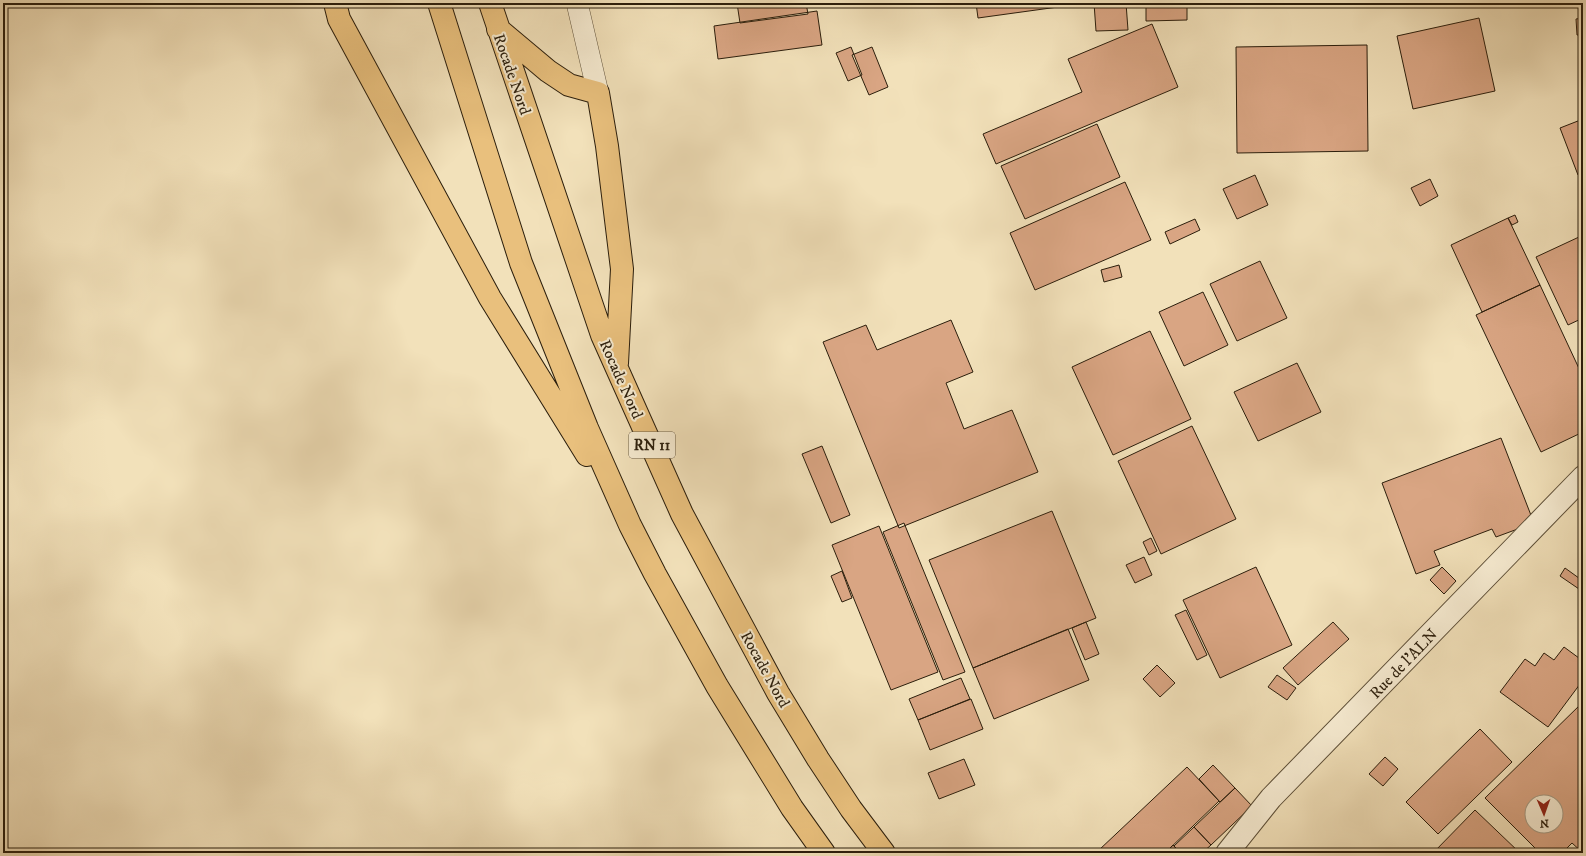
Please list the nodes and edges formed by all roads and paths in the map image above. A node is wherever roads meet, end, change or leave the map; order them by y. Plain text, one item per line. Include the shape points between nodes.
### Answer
1 (335, 3) edge
2 (439, 3) edge
3 (490, 3) edge
4 (577, 3) edge
5 (498, 29) junction
6 (598, 93) junction
7 (616, 367) junction
8 (1583, 477) edge
9 (630, 525) junction
10 (824, 853) edge
11 (884, 853) edge
12 (1227, 853) edge

1 - 9 highway via 339,19 490,298
2 - 9 highway via 521,263 587,428
3 - 5 highway, Rocade Nord / RN 11
4 - 6 street
5 - 6 highway via 548,71 569,85
5 - 7 highway, Rocade Nord / RN 11 via 602,335
6 - 7 highway via 622,269
7 - 11 highway, Rocade Nord / RN 11 via 682,514 778,693 818,759
8 - 12 street, Rue de l'ALN via 1271,798
9 - 10 highway via 717,686 792,808

